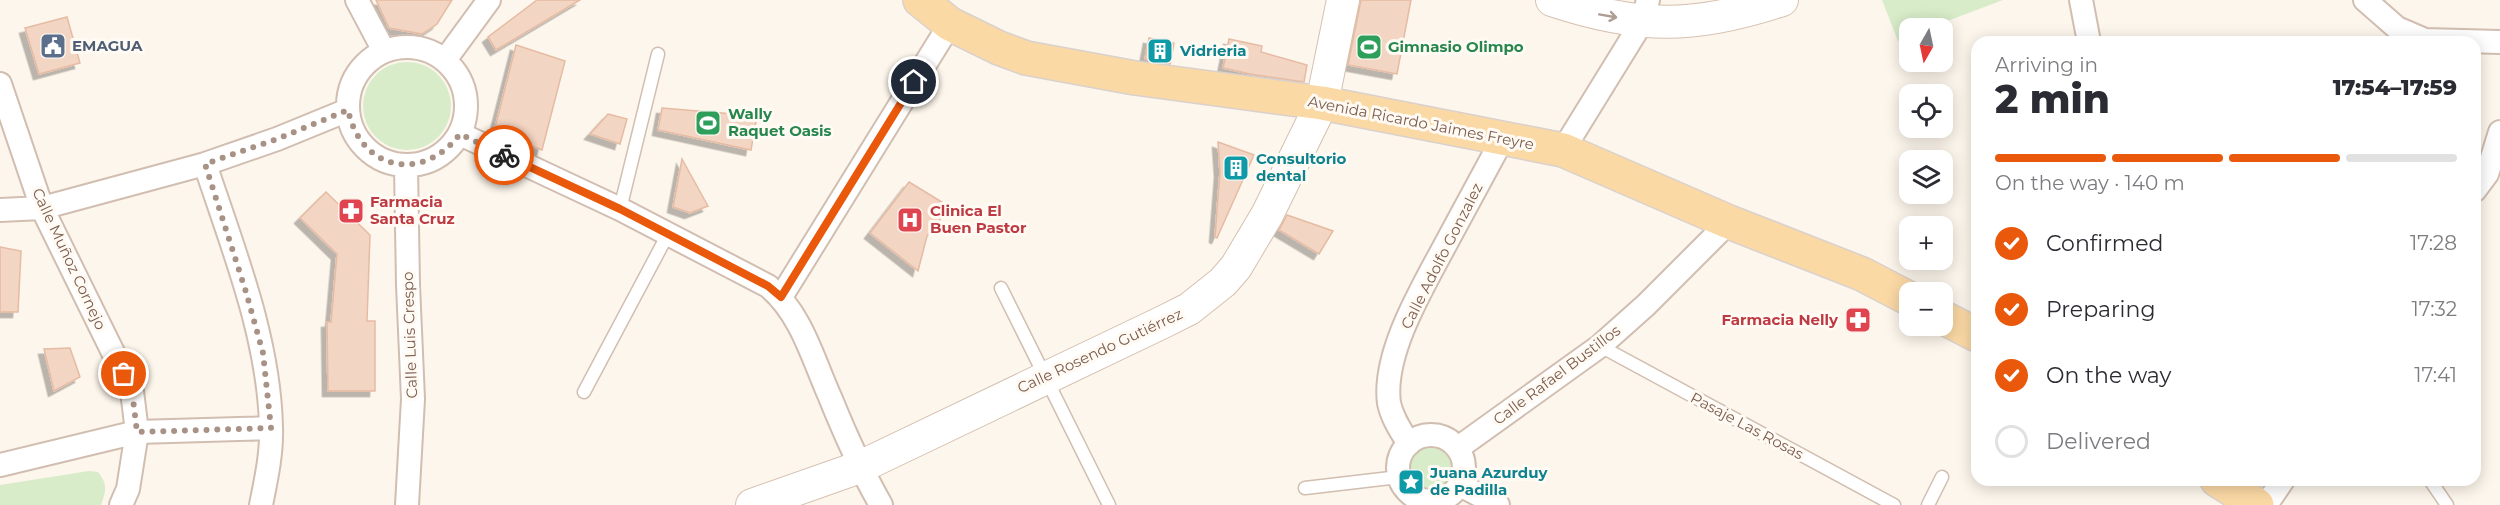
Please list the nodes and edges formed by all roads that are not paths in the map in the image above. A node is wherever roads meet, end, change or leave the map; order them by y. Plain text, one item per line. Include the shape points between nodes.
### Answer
1 (357, 0) edge
2 (489, 0) edge
3 (920, 0) edge
4 (1343, 0) edge
5 (1552, 0) edge
6 (1782, 0) edge
7 (2081, 0) edge
8 (2365, 0) edge
9 (1645, 11) edge
10 (950, 24) junction
11 (2088, 36) edge
12 (2416, 36) edge
13 (2481, 41) edge
14 (2500, 42) edge
15 (384, 51) junction
16 (658, 54) dead end
17 (445, 60) junction
18 (0, 84) edge
19 (1322, 103) junction
20 (348, 110) junction
21 (2500, 132) edge
22 (460, 134) junction
23 (1503, 138) junction
24 (1563, 150) junction
25 (205, 164) junction
26 (406, 165) junction
27 (2488, 179) edge
28 (42, 208) junction
29 (620, 209) junction
30 (0, 210) edge
31 (1729, 222) junction
32 (668, 234) junction
33 (1001, 288) dead end
34 (1899, 293) edge
35 (781, 297) junction
36 (1953, 323) edge
37 (1971, 332) edge
38 (1600, 346) junction
39 (1044, 377) junction
40 (584, 392) dead end
41 (271, 428) junction
42 (137, 432) junction
43 (1408, 444) junction
44 (1458, 448) junction
45 (0, 465) edge
46 (860, 466) junction
47 (1942, 477) dead end
48 (1460, 485) junction
49 (2227, 486) edge
50 (2279, 486) edge
51 (2434, 486) edge
52 (1305, 488) dead end
53 (1401, 489) edge
54 (122, 505) edge
55 (261, 505) edge
56 (407, 505) edge
57 (752, 505) edge
58 (881, 505) edge
59 (1109, 505) edge
60 (1498, 505) edge
61 (1894, 505) edge
62 (1928, 505) edge
63 (2257, 505) edge
64 (2266, 505) edge
65 (2447, 505) edge

1 - 15 street
2 - 17 street
3 - 10 main road, Avenida Ricardo Jaimes Freyre
4 - 19 street, Calle Rosendo Gutiérrez
5 -> 9 street via 1589,12
6 - 9 street via 1691,22
7 - 11 street
8 - 12 street via 2397,28
9 - 24 street
10 - 19 main road, Avenida Ricardo Jaimes Freyre via 1026,58 1135,78
10 - 35 street
13 - 14 street
15 - 17 street via 416,47
15 - 20 street via 360,69 353,81
16 - 29 lane
17 - 22 street via 464,86 466,119
18 - 28 street, Calle Muñoz Cornejo
19 - 23 main road, Avenida Ricardo Jaimes Freyre
19 - 39 street, Calle Rosendo Gutiérrez via 1267,215 1223,282 1189,309
20 - 25 street
20 - 26 street via 360,143 389,162
21 - 27 street
22 - 26 street via 437,157
22 - 29 street
23 - 24 main road, Avenida Ricardo Jaimes Freyre
23 - 43 street, Calle Adolfo Gonzalez via 1408,316 1396,350 1389,402
24 - 31 main road, Avenida Ricardo Jaimes Freyre
25 - 28 street
25 - 41 street via 263,353
26 - 56 street, Calle Luis Crespo via 413,399
28 - 30 street
28 - 42 street, Calle Muñoz Cornejo via 132,391
29 - 32 street
31 - 34 main road, Avenida Ricardo Jaimes Freyre via 1862,274
31 - 38 street, Calle Rafael Bustillos
32 - 35 street via 768,286
32 - 40 lane
33 - 39 lane
35 - 46 street via 798,324
36 - 37 main road
38 - 44 street, Calle Rafael Bustillos
38 - 61 lane, Pasaje Las Rosas
39 - 46 street, Calle Rosendo Gutiérrez
39 - 59 lane
41 - 42 street
41 - 55 street
42 - 45 street
42 - 54 street, Calle Muñoz Cornejo
43 - 44 street via 1428,435 1439,436
43 - 53 street via 1400,459
44 - 48 street via 1465,466
46 - 57 street, Calle Rosendo Gutiérrez
46 - 58 street
47 - 62 lane
48 - 53 street via 1454,493 1437,501 1417,499
48 - 60 street
49 - 63 main road
50 - 64 street
51 - 65 lane
52 - 53 lane

